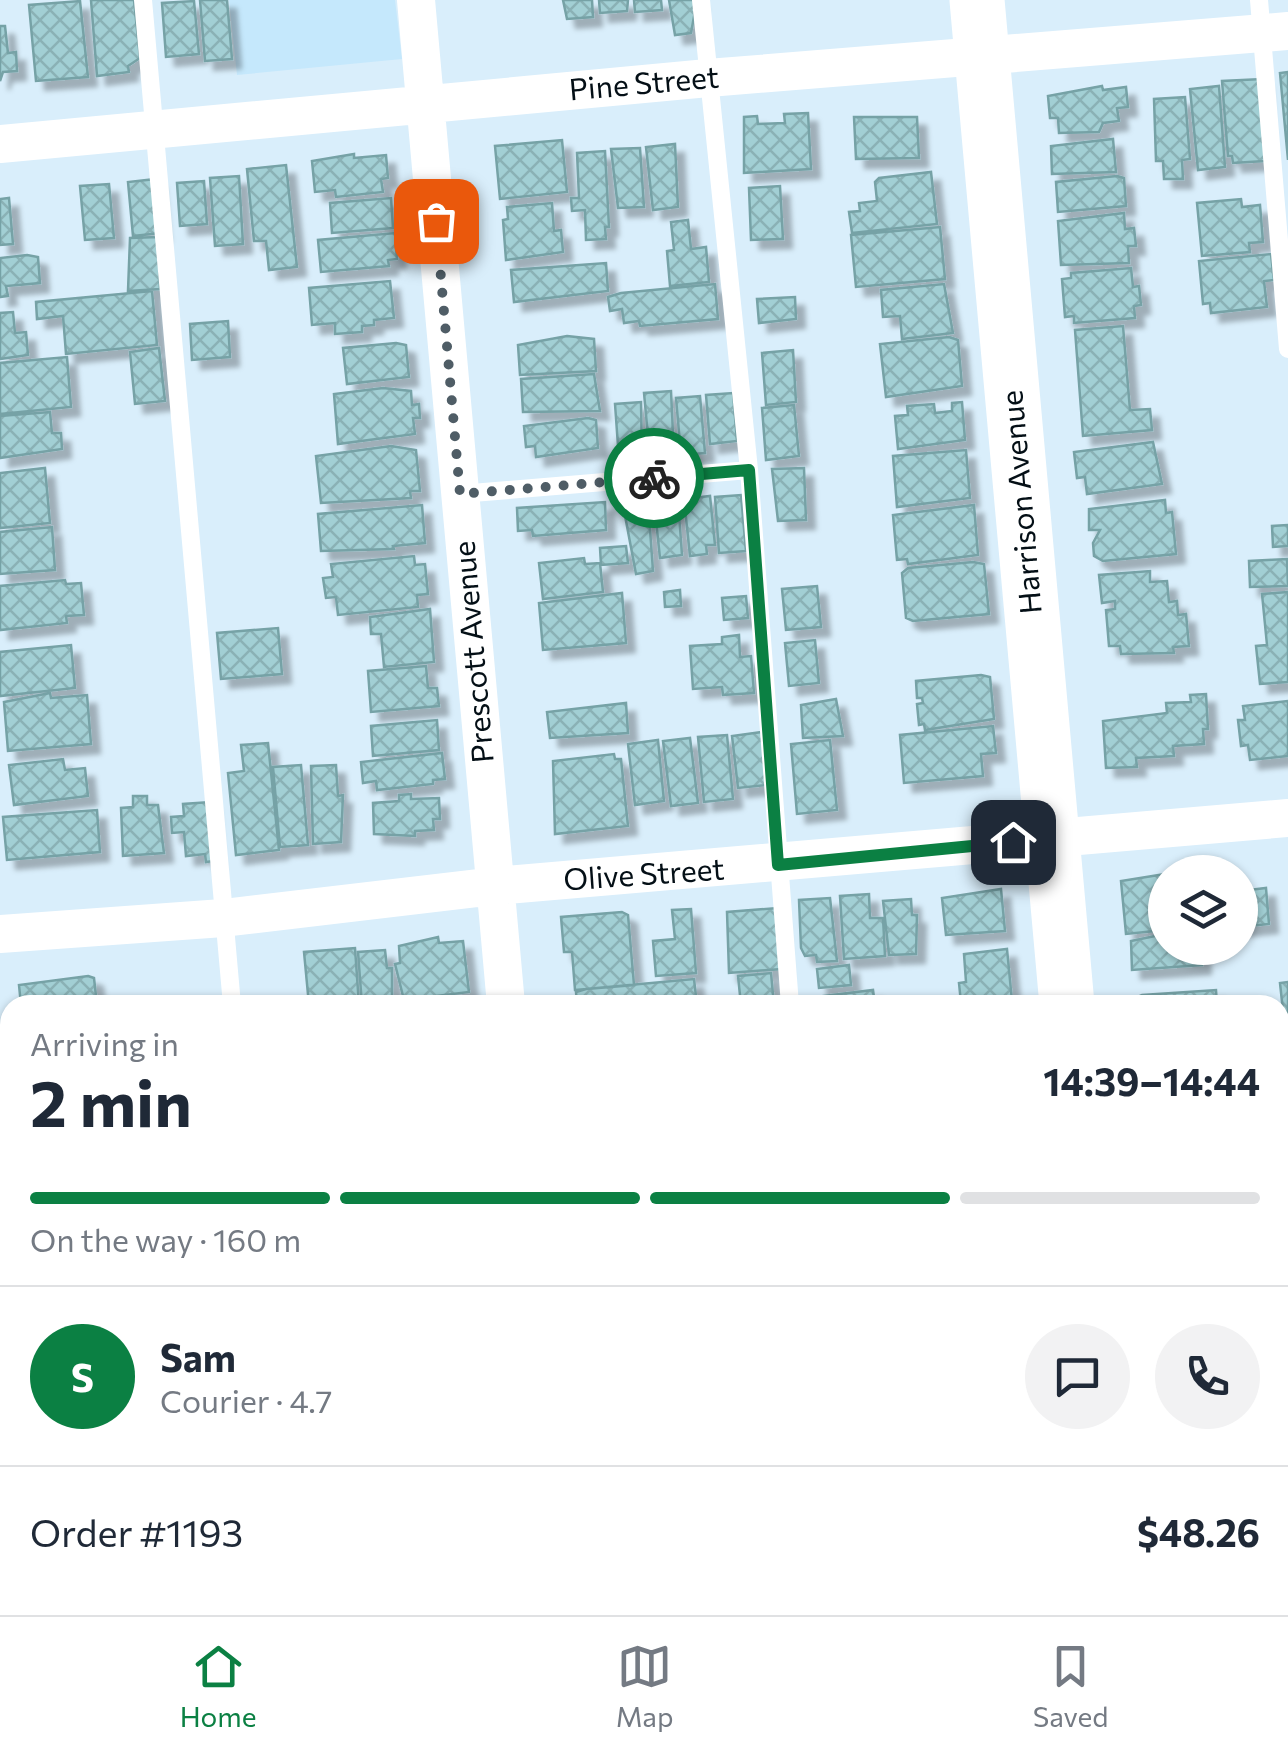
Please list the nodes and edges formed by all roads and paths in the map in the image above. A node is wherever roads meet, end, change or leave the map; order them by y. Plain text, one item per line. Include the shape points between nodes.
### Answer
1 (142, 0) edge
2 (416, 0) edge
3 (702, 0) edge
4 (977, 0) edge
5 (1270, 21) edge
6 (982, 56) junction
7 (708, 78) junction
8 (426, 104) junction
9 (154, 130) junction
10 (0, 144) edge
11 (1288, 348) edge
12 (749, 470) junction
13 (460, 494) junction
14 (1288, 818) edge
15 (1052, 838) junction
16 (778, 865) junction
17 (495, 886) junction
18 (223, 918) junction
19 (0, 934) edge
20 (231, 995) edge
21 (505, 995) edge
22 (789, 995) edge
23 (1066, 995) edge

1 - 9 lane
2 - 8 street, Prescott Avenue
3 - 7 lane
4 - 6 main road, Harrison Avenue
5 - 6 street, Pine Street
5 - 11 lane
6 - 7 street, Pine Street
6 - 15 main road, Harrison Avenue
7 - 8 street, Pine Street
7 - 12 lane
8 - 9 street, Pine Street
8 - 13 street, Prescott Avenue
9 - 10 street, Pine Street
9 - 18 lane
12 - 13 lane
12 - 16 lane
13 - 17 street, Prescott Avenue
14 - 15 street, Olive Street
15 - 16 street, Olive Street
15 - 23 main road, Harrison Avenue
16 - 17 street, Olive Street
16 - 22 lane
17 - 18 street, Olive Street
17 - 21 street, Prescott Avenue
18 - 19 street, Olive Street
18 - 20 lane

